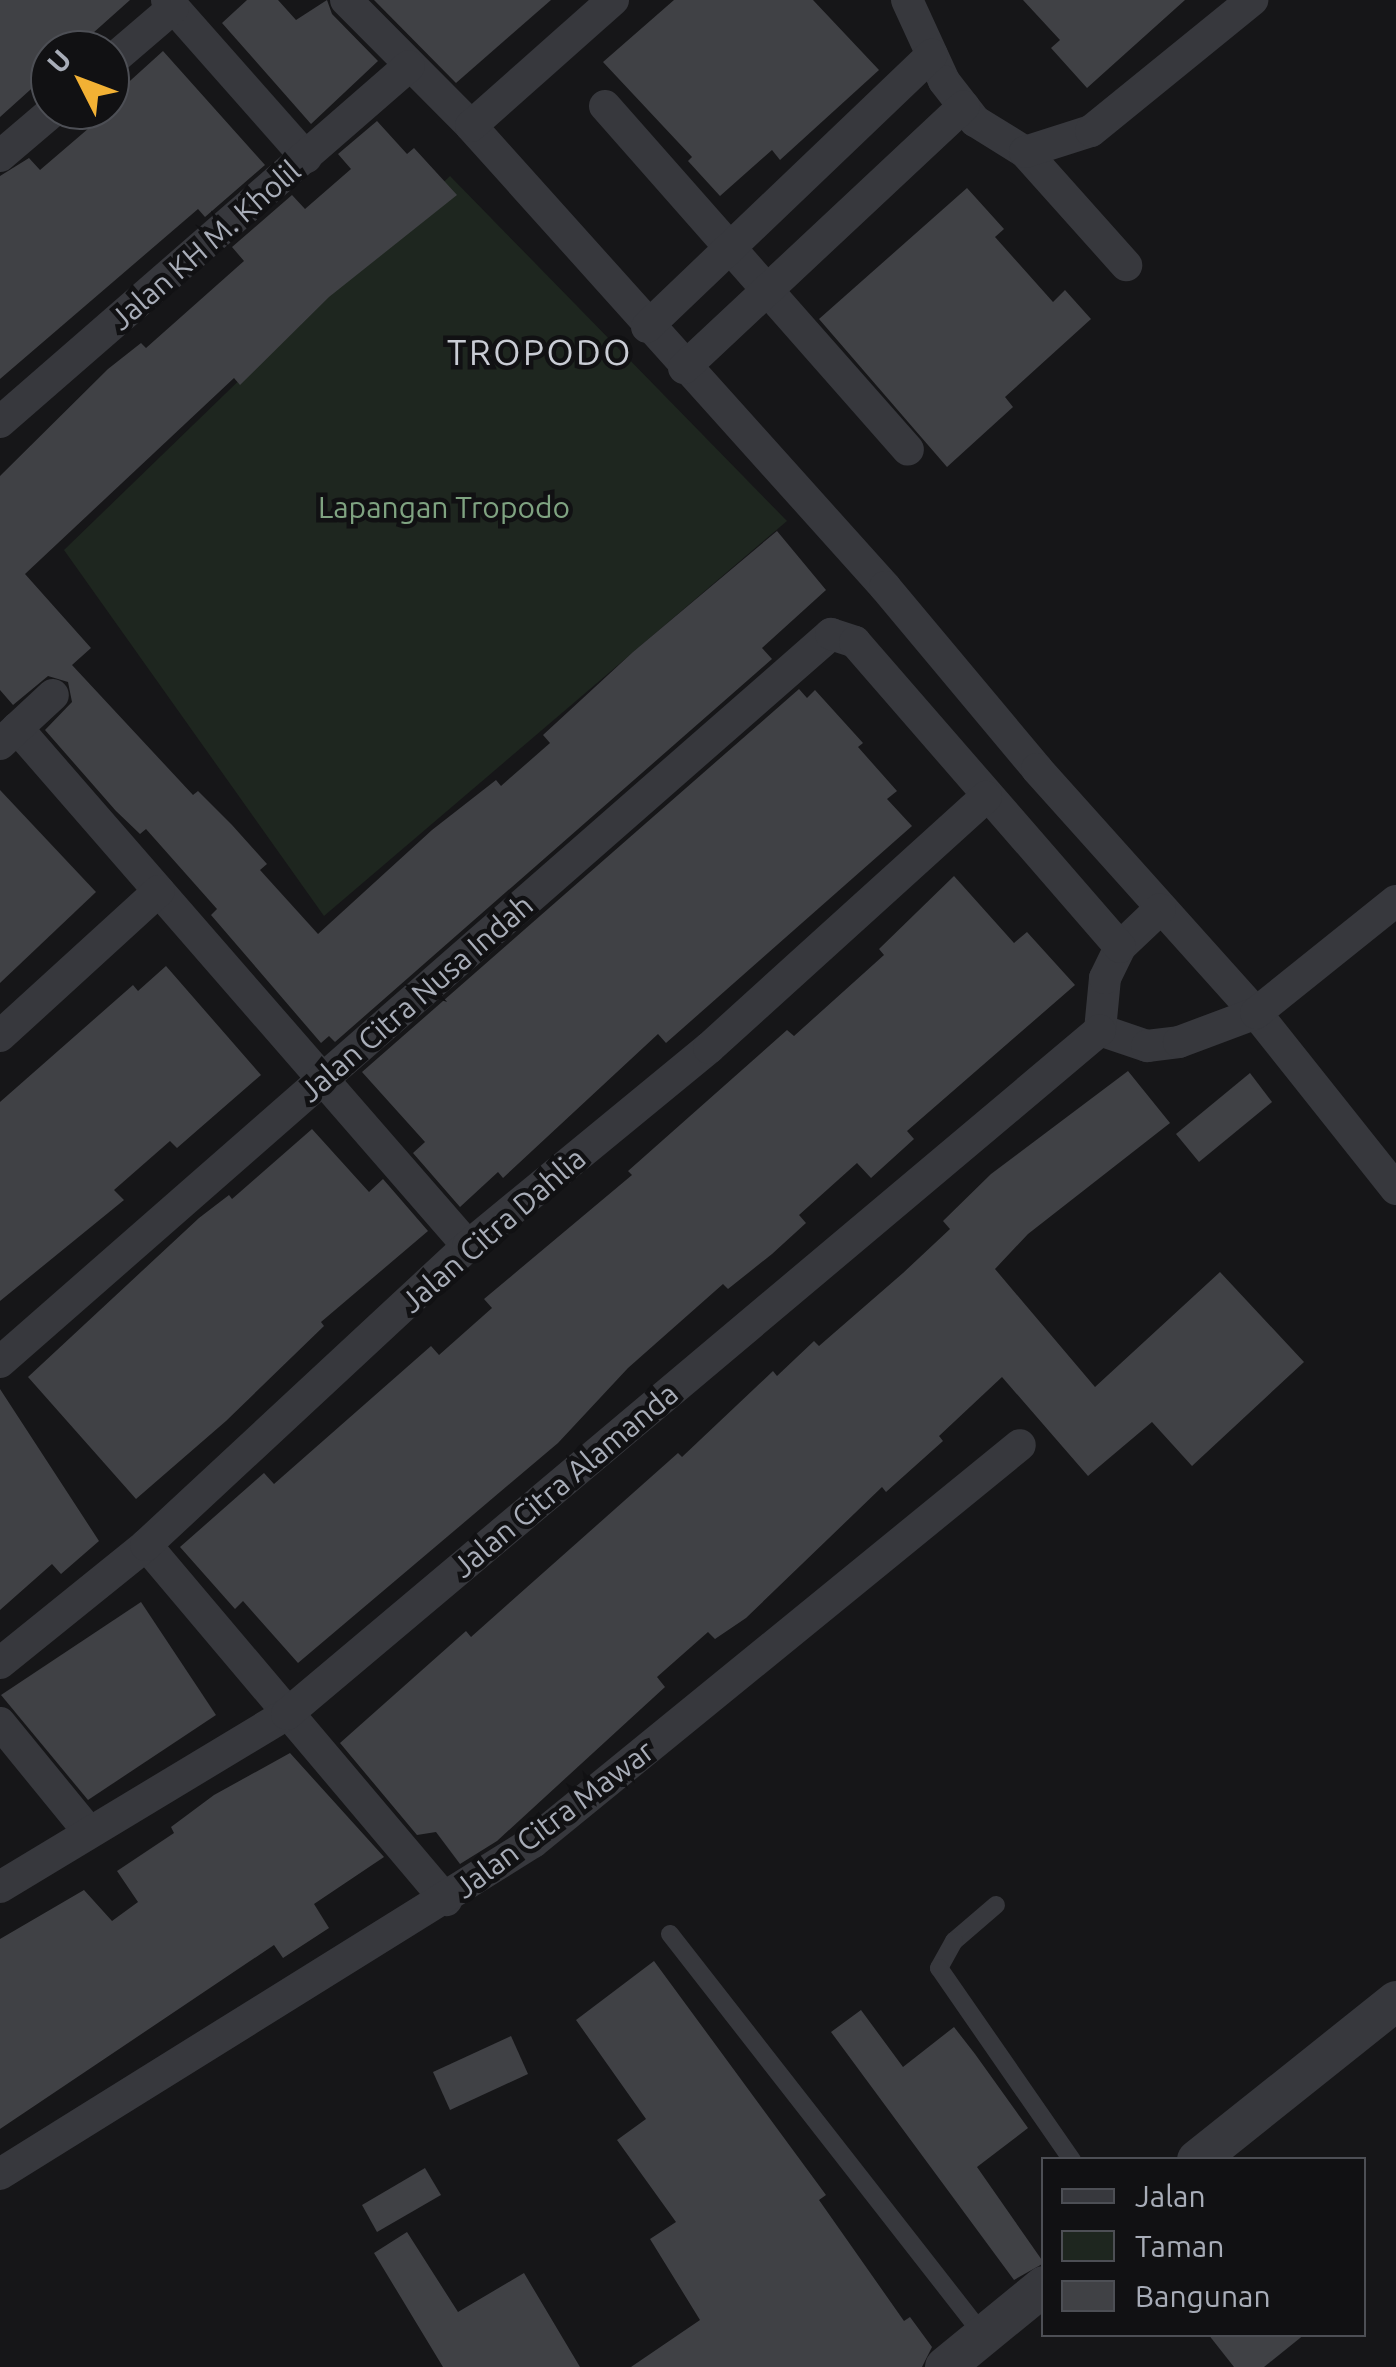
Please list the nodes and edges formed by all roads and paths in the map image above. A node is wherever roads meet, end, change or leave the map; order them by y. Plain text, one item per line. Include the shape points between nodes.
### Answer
1 (346, 0) edge
2 (614, 0) edge
3 (907, 0) edge
4 (1252, 0) edge
5 (170, 4) edge
6 (130, 43) edge
7 (932, 55) junction
8 (409, 66) junction
9 (605, 106) dead end
10 (964, 106) junction
11 (470, 126) junction
12 (31, 130) edge
13 (1026, 152) junction
14 (0, 156) edge
15 (306, 157) junction
16 (731, 247) junction
17 (1126, 265) dead end
18 (769, 288) junction
19 (648, 327) junction
20 (684, 368) junction
21 (0, 422) edge
22 (908, 450) dead end
23 (54, 696) dead end
24 (9, 736) edge
25 (986, 797) junction
26 (160, 892) junction
27 (1396, 901) edge
28 (1160, 909) junction
29 (1120, 947) junction
30 (1256, 1013) junction
31 (1100, 1030) junction
32 (0, 1036) edge
33 (322, 1082) junction
34 (1396, 1190) edge
35 (468, 1246) junction
36 (0, 1362) edge
37 (1020, 1445) dead end
38 (146, 1545) junction
39 (0, 1663) edge
40 (287, 1714) junction
41 (0, 1723) edge
42 (88, 1831) junction
43 (0, 1888) edge
44 (446, 1900) junction
45 (996, 1906) dead end
46 (670, 1934) dead end
47 (1396, 2001) edge
48 (1070, 2157) edge
49 (1201, 2157) edge
50 (0, 2174) edge
51 (1041, 2288) edge
52 (984, 2336) junction
53 (945, 2367) edge

1 - 8 street
2 - 11 street
3 - 7 street
4 - 13 street via 1091,131
5 - 6 street
5 - 15 street
7 - 10 street
7 - 16 street
8 - 11 street
8 - 15 street, Jalan KH M. Kholil
9 - 16 street
10 - 13 street via 975,121
10 - 18 street
11 - 19 street
12 - 14 street
13 - 17 street
15 - 21 street, Jalan KH M. Kholil
16 - 18 street
16 - 19 street
18 - 20 street
18 - 22 street
19 - 20 street
20 - 28 street via 885,587
23 - 24 street
24 - 26 street
25 - 29 street
25 - 33 street, Jalan Citra Nusa Indah via 855,642 832,634
25 - 35 street, Jalan Citra Dahlia via 709,1048
26 - 32 street
26 - 33 street
27 - 30 street
28 - 29 street
28 - 30 street
29 - 31 street via 1105,978
30 - 31 street via 1179,1042 1147,1046
30 - 34 street
31 - 40 street, Jalan Citra Alamanda
33 - 35 street
33 - 36 street, Jalan Citra Nusa Indah
35 - 38 street, Jalan Citra Dahlia
37 - 44 street, Jalan Citra Mawar via 533,1842
38 - 39 street, Jalan Citra Dahlia
38 - 40 street
40 - 42 street, Jalan Citra Alamanda
40 - 44 street
41 - 42 street
42 - 43 street, Jalan Citra Alamanda
44 - 50 street, Jalan Citra Mawar
45 - 48 lane via 954,1942 939,1968
46 - 52 lane
47 - 49 street
51 - 52 street
52 - 53 street

